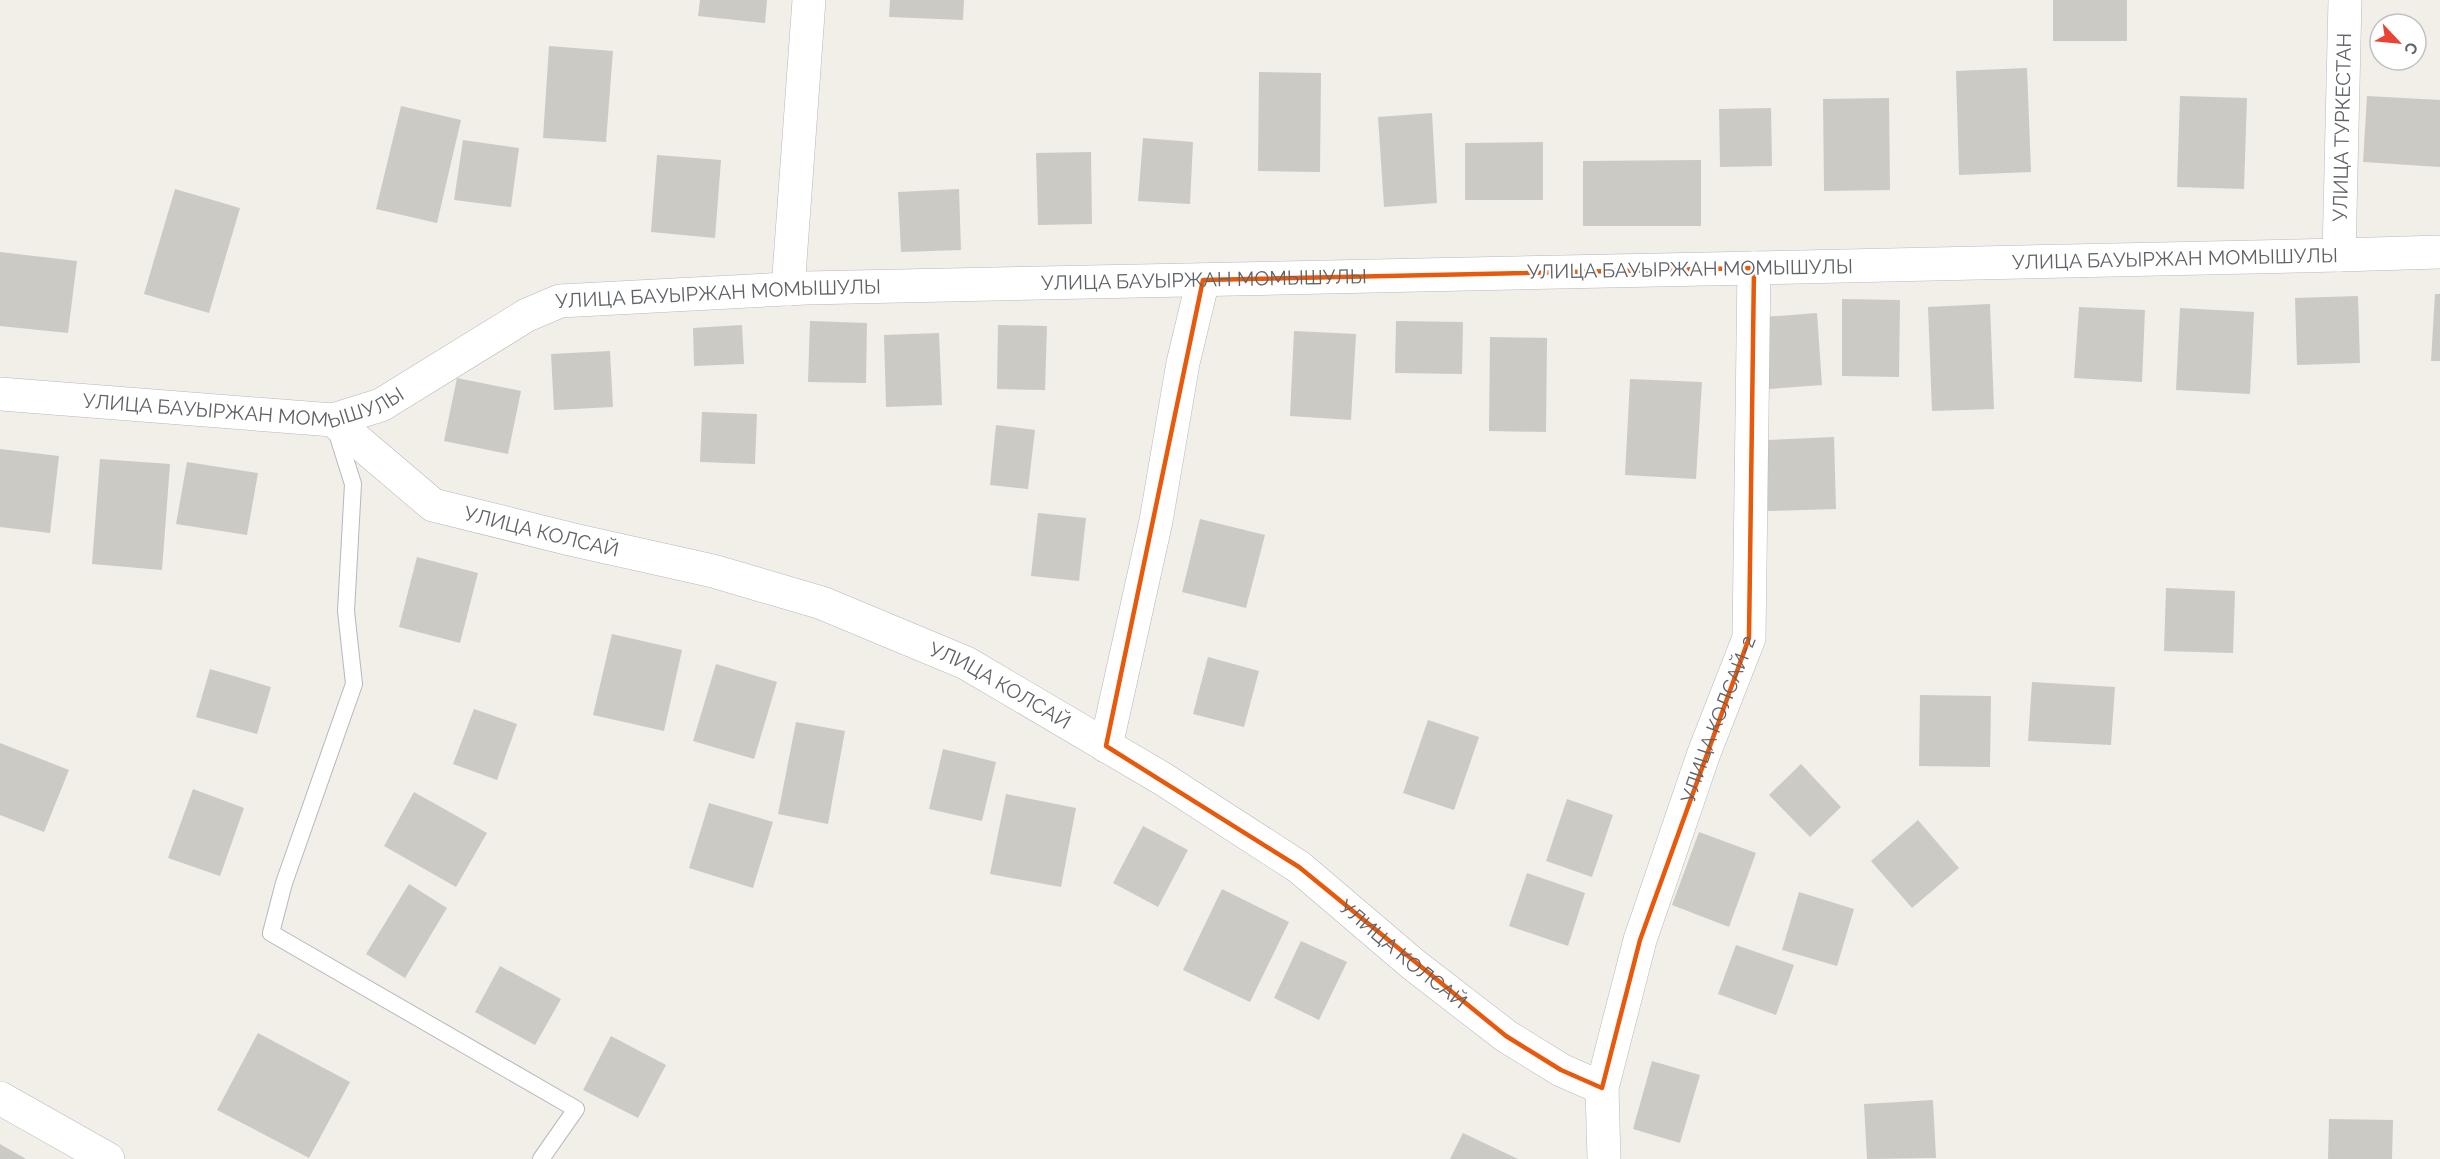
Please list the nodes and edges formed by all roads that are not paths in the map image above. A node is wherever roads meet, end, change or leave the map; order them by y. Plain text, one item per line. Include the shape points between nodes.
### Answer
1 (808, 0) edge
2 (2344, 0) edge
3 (2440, 252) edge
4 (2339, 255) junction
5 (1754, 268) junction
6 (1203, 280) junction
7 (788, 289) junction
8 (0, 394) edge
9 (333, 420) junction
10 (1106, 746) junction
11 (1602, 1088) junction
12 (0, 1098) edge
13 (108, 1159) edge
14 (541, 1159) edge
15 (1604, 1159) edge

1 - 7 street
2 - 4 street, УЛИЦА ТУРКЕСТАН
3 - 4 street, УЛИЦА БАУЫРЖАН МОМЫШУЛЫ
4 - 5 street, УЛИЦА БАУЫРЖАН МОМЫШУЛЫ
5 - 6 street, УЛИЦА БАУЫРЖАН МОМЫШУЛЫ
5 - 11 street, УЛИЦА КОЛСАЙ-2 via 1749,638 1704,753 1640,940
6 - 7 street, УЛИЦА БАУЫРЖАН МОМЫШУЛЫ
6 - 10 street via 1183,363 1156,521
7 - 9 street, УЛИЦА БАУЫРЖАН МОМЫШУЛЫ via 561,301 527,315 381,405
8 - 9 street, УЛИЦА БАУЫРЖАН МОМЫШУЛЫ
9 - 10 street, УЛИЦА КОЛСАЙ via 433,505 713,571 822,603 966,663
9 - 14 lane via 353,484 346,611 354,684 284,883 271,933 576,1109
10 - 11 street, УЛИЦА КОЛСАЙ via 1299,867 1414,965 1506,1036 1562,1070
11 - 15 street, УЛИЦА КОЛСАЙ-2
12 - 13 street

